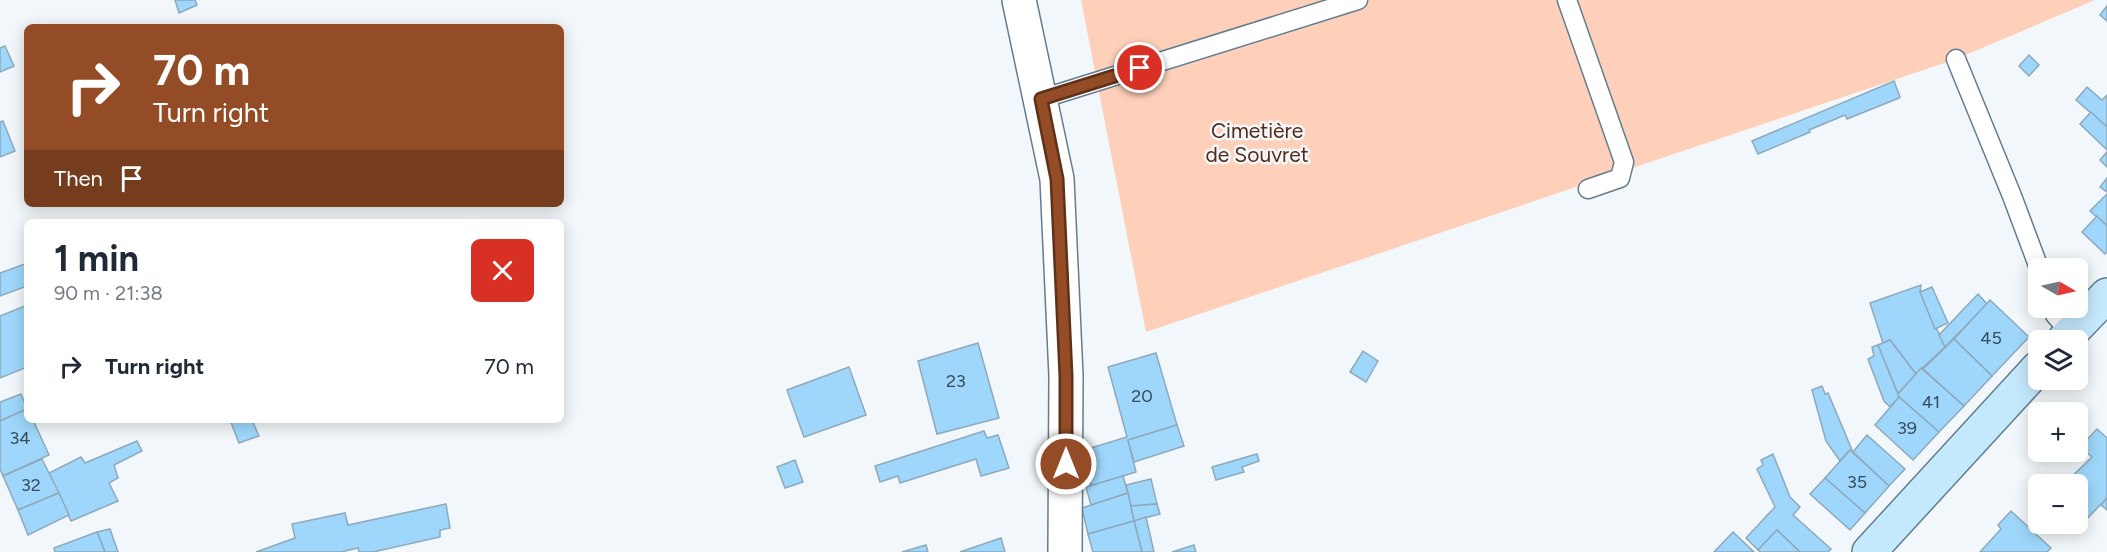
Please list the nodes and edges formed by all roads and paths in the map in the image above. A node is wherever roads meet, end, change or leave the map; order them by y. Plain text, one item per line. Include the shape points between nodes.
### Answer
1 (1020, 0) edge
2 (1358, 0) edge
3 (1567, 0) edge
4 (1956, 59) dead end
5 (1041, 99) junction
6 (1588, 189) dead end
7 (2035, 258) edge
8 (2107, 295) edge
9 (2063, 327) edge
10 (2028, 379) edge
11 (1065, 552) edge
12 (1869, 552) edge

1 - 5 street
2 - 5 lane
3 - 6 lane via 1624,162 1620,178
4 - 7 lane
5 - 11 street via 1057,179 1066,376
8 - 9 main road
10 - 12 main road

